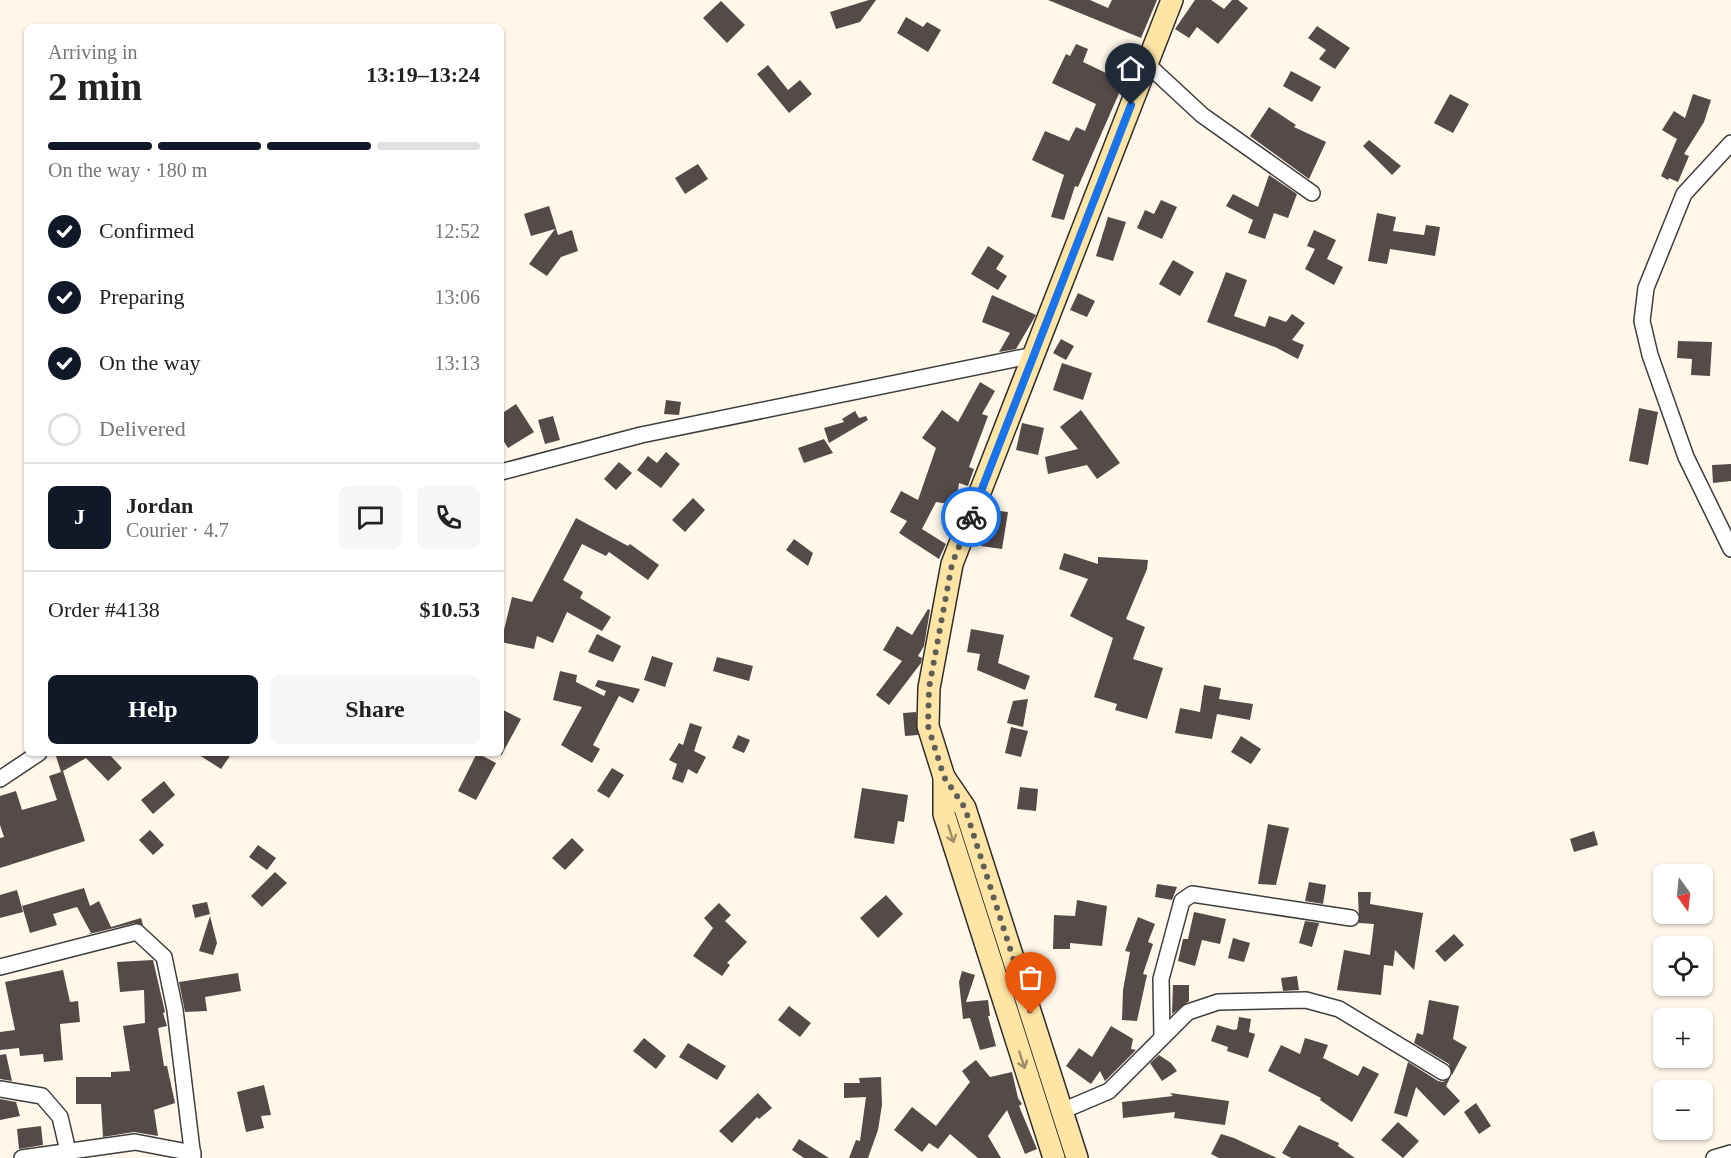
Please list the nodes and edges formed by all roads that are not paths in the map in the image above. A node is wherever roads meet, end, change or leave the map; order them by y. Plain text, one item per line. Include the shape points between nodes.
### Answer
1 (1172, 0) edge
2 (1147, 64) junction
3 (1731, 143) edge
4 (1312, 193) dead end
5 (1034, 355) junction
6 (504, 471) edge
7 (1731, 549) edge
8 (34, 756) edge
9 (944, 777) junction
10 (0, 779) edge
11 (1351, 918) dead end
12 (0, 967) edge
13 (1162, 1036) junction
14 (1443, 1072) dead end
15 (0, 1089) edge
16 (1062, 1111) junction
17 (68, 1151) junction
18 (1731, 1153) edge
19 (193, 1155) edge
20 (22, 1158) edge
21 (1054, 1158) edge
22 (1077, 1158) edge
23 (1714, 1158) edge

1 - 2 main road
2 - 4 street via 1202,115
2 - 5 main road
3 - 7 street via 1684,194 1646,288 1642,321 1686,457
5 - 6 street via 641,435
5 - 9 main road via 952,564 929,688 928,726
8 - 10 street
9 - 16 main road via 965,808
9 -> 21 main road via 945,814
11 - 13 street via 1186,896 1163,962
12 - 19 street via 137,932 164,957 175,1010
13 - 14 street via 1188,1012 1218,1002 1306,1000 1339,1009
13 - 16 street via 1109,1091
15 - 17 street via 42,1096 60,1117
16 - 22 main road
17 - 19 street via 135,1142
17 - 20 street
18 - 23 street

